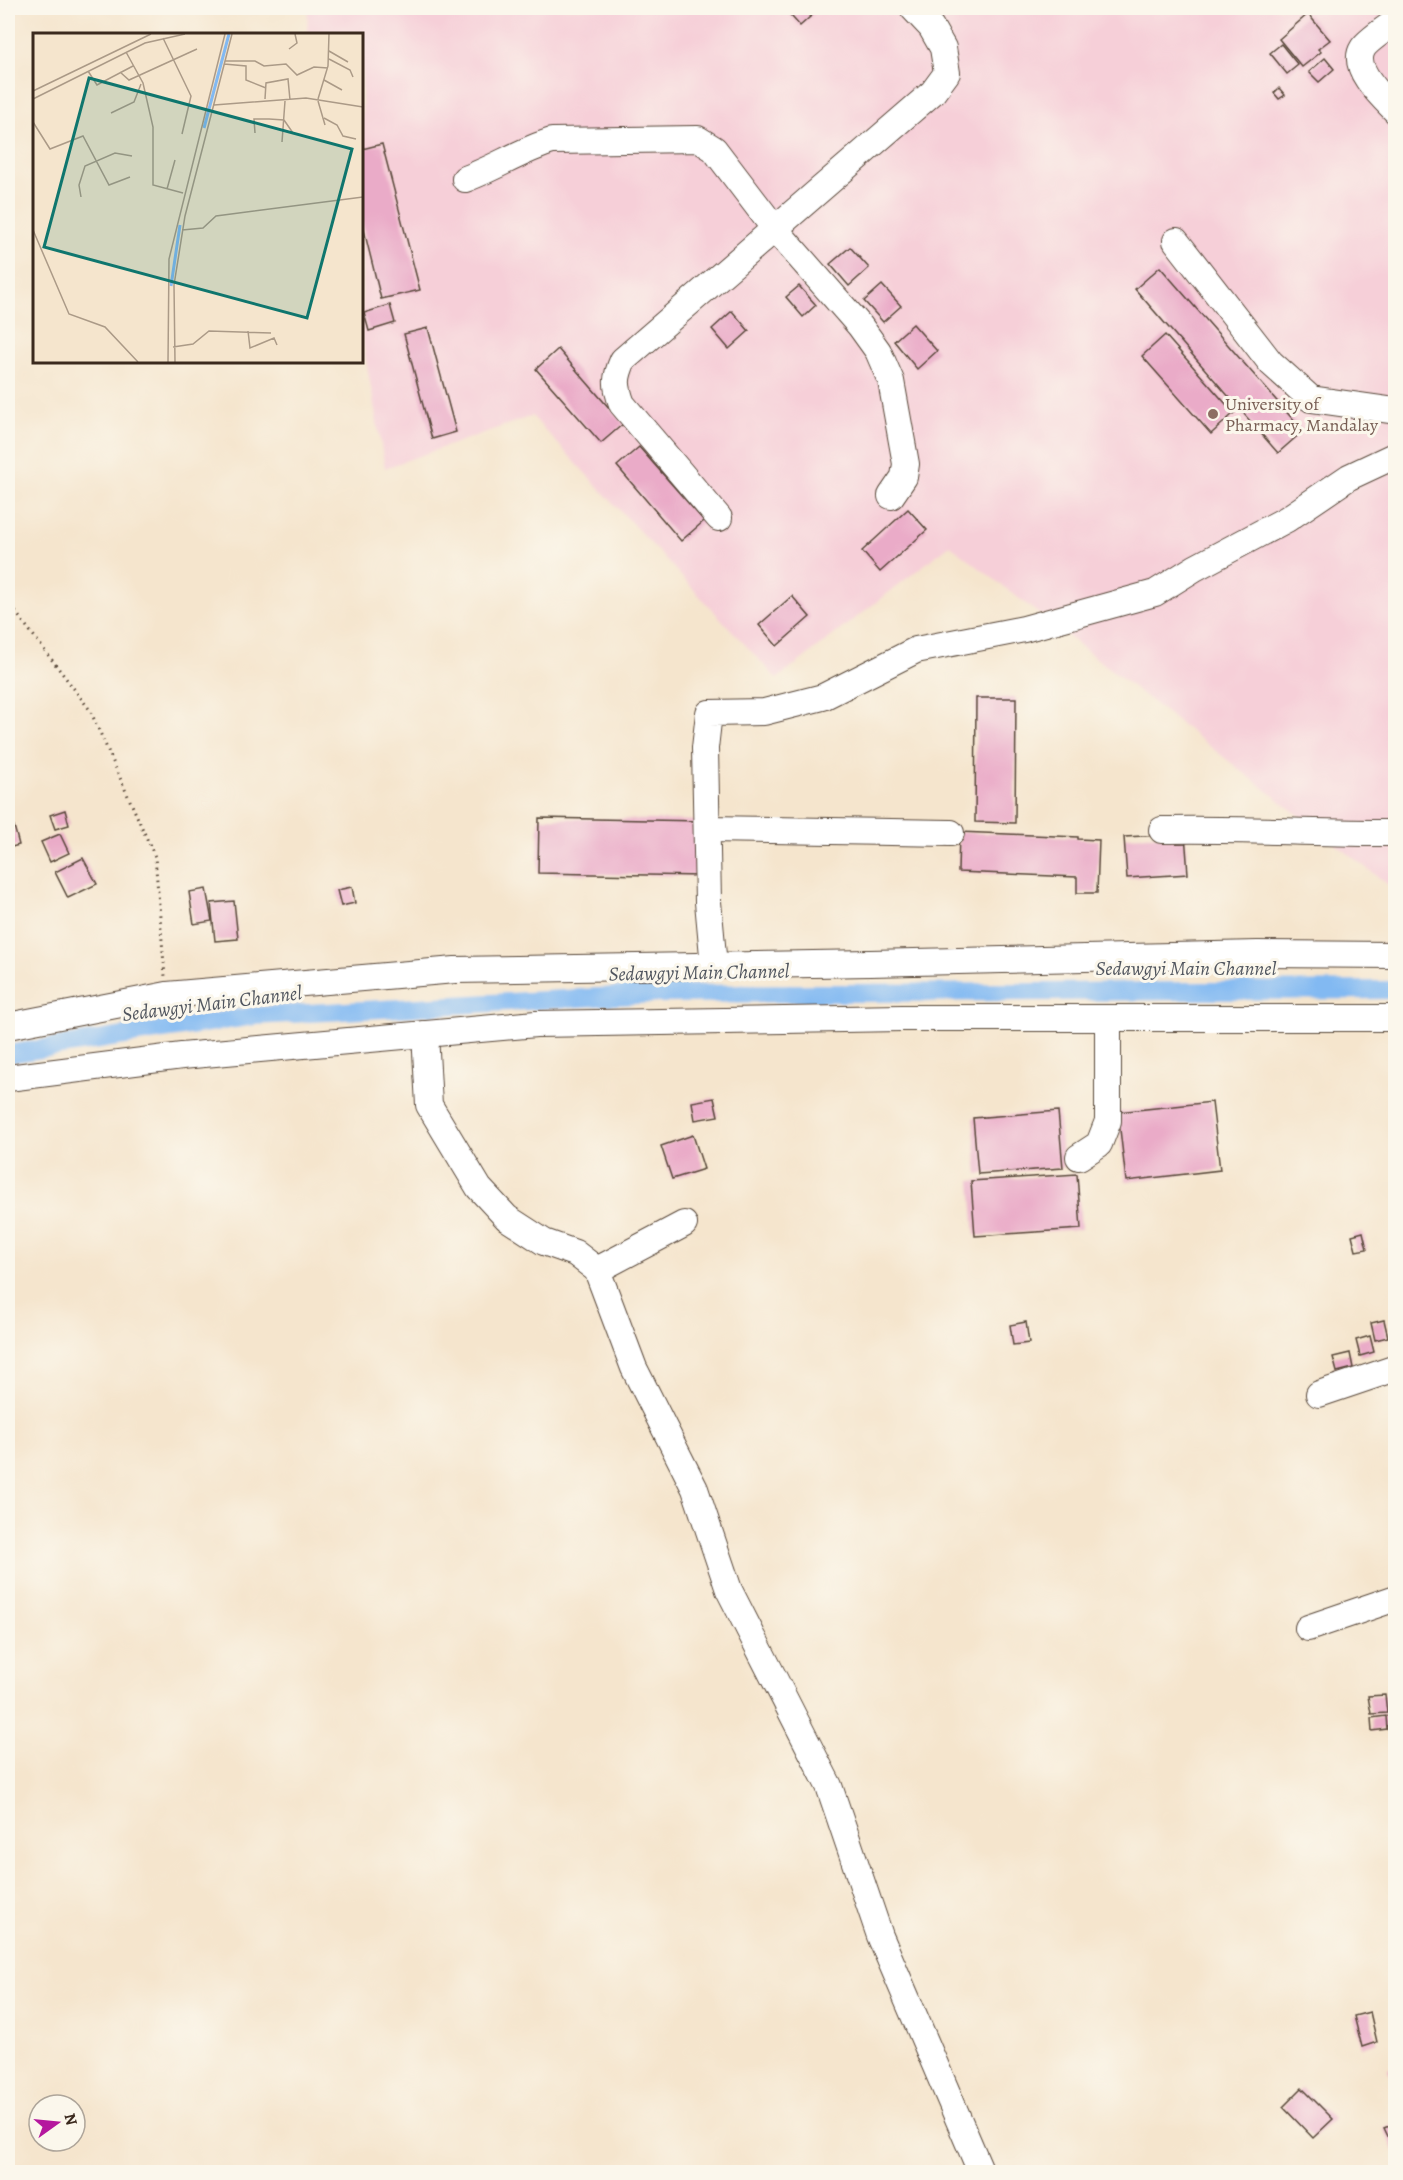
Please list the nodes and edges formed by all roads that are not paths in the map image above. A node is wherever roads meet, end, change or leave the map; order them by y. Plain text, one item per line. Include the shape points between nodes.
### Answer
1 (913, 8) edge
2 (1395, 21) edge
3 (1395, 111) edge
4 (465, 179) dead end
5 (775, 229) junction
6 (1176, 241) dead end
7 (1395, 411) edge
8 (1395, 455) edge
9 (891, 496) dead end
10 (719, 518) dead end
11 (707, 829) junction
12 (1162, 830) dead end
13 (951, 833) dead end
14 (1395, 833) edge
15 (1395, 955) edge
16 (714, 966) junction
17 (1108, 1018) junction
18 (1395, 1018) edge
19 (8, 1026) edge
20 (425, 1034) junction
21 (8, 1078) edge
22 (1079, 1157) dead end
23 (684, 1224) dead end
24 (597, 1270) junction
25 (1395, 1368) edge
26 (1319, 1395) dead end
27 (1395, 1598) edge
28 (1308, 1628) dead end
29 (981, 2172) edge

1 - 5 street via 944,48 947,73 933,92
2 - 3 street via 1363,48 1360,61 1364,74
4 - 5 street via 552,141 698,139 714,149
5 - 9 street via 878,351 891,381 906,464 904,477
5 - 10 street via 623,360 617,374 616,388 622,404
6 - 7 street via 1271,363 1311,399
8 - 11 street via 1349,477 1287,519 1155,593 1024,629 916,650 823,697 764,712 710,713 705,748
11 - 13 street
11 - 16 street
12 - 14 street
15 - 16 street via 1258,954
16 - 19 street via 455,970 167,995
17 - 18 street
17 - 20 street via 536,1024
17 - 22 street via 1108,1121 1099,1144
20 - 21 street via 182,1056
20 - 24 street via 429,1105 479,1188 507,1218 543,1242 575,1252
23 - 24 street
24 - 29 street via 634,1368 695,1489 729,1590 829,1786 880,1936
25 - 26 street
27 - 28 street

